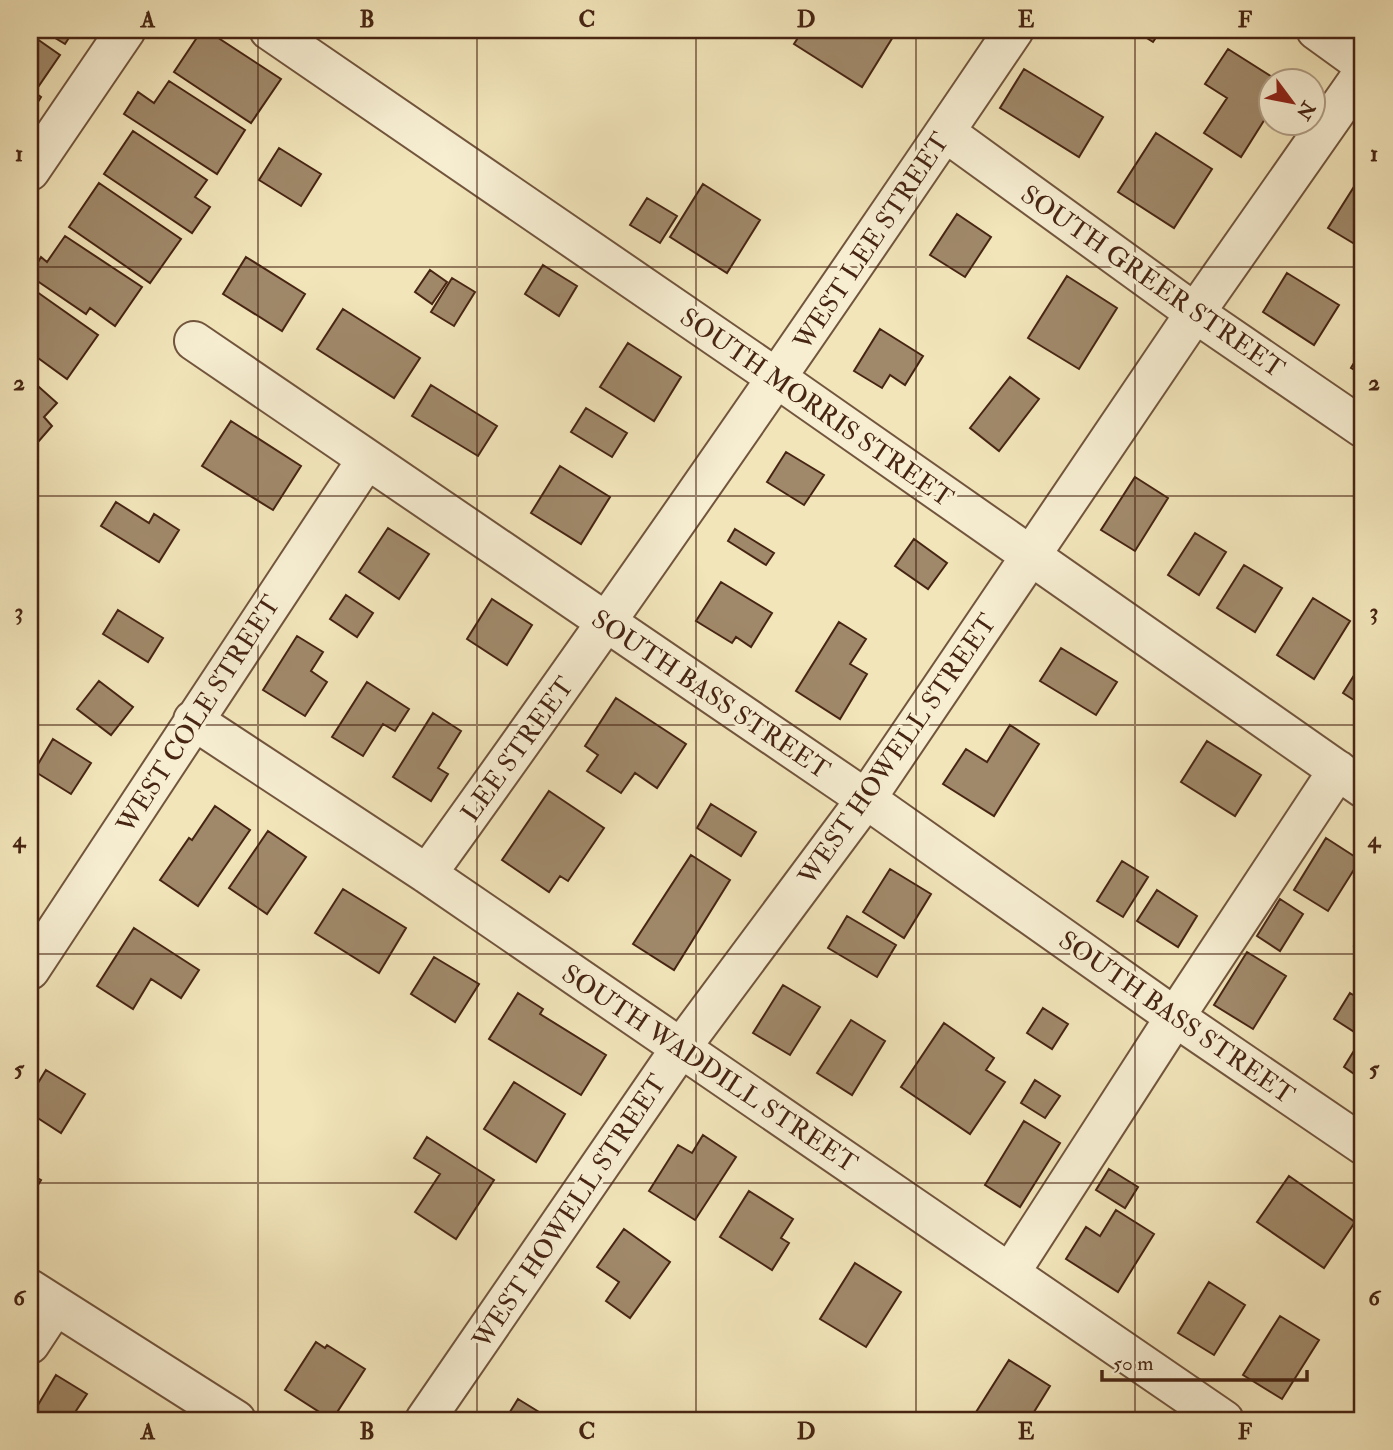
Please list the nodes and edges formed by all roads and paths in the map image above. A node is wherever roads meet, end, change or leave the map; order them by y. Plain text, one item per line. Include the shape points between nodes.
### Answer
1 (126, 30) edge
2 (269, 30) edge
3 (1014, 30) edge
4 (1316, 30) edge
5 (1363, 64) edge
6 (1363, 73) edge
7 (945, 132) junction
8 (30, 171) edge
9 (1195, 313) junction
10 (194, 341) dead end
11 (778, 379) junction
12 (1363, 428) edge
13 (367, 460) junction
14 (1030, 556) junction
15 (607, 623) junction
16 (194, 720) junction
17 (1351, 779) edge
18 (866, 799) junction
19 (427, 874) junction
20 (30, 970) edge
21 (1175, 1017) junction
22 (680, 1049) junction
23 (1363, 1145) edge
24 (1010, 1273) junction
25 (42, 1298) edge
26 (30, 1344) edge
27 (236, 1420) edge
28 (425, 1420) edge
29 (1224, 1420) edge

1 - 8 street
2 - 11 street, SOUTH MORRIS STREET
3 - 7 street, WEST LEE STREET
4 - 5 street
6 - 9 street, WEST HOWELL STREET
7 - 9 street, SOUTH GREER STREET
7 - 11 street, WEST LEE STREET
9 - 12 street, SOUTH GREER STREET
9 - 14 street, WEST HOWELL STREET
10 - 13 street, SOUTH BASS STREET
11 - 14 street, SOUTH MORRIS STREET
11 - 15 street, WEST LEE STREET
13 - 15 street, SOUTH BASS STREET
13 - 16 street, WEST COLE STREET
14 - 17 street, SOUTH MORRIS STREET
14 - 18 street, WEST HOWELL STREET
15 - 18 street, SOUTH BASS STREET
15 - 19 street, LEE STREET
16 - 19 street, SOUTH WADDILL STREET
16 - 20 street, WEST COLE STREET
17 - 21 street
18 - 21 street, SOUTH BASS STREET
18 - 22 street, WEST HOWELL STREET
19 - 22 street, SOUTH WADDILL STREET
21 - 23 street, SOUTH BASS STREET
21 - 24 street
22 - 24 street, SOUTH WADDILL STREET
22 - 28 street, WEST HOWELL STREET
24 - 29 street, SOUTH WADDILL STREET
25 - 26 street
25 - 27 street

